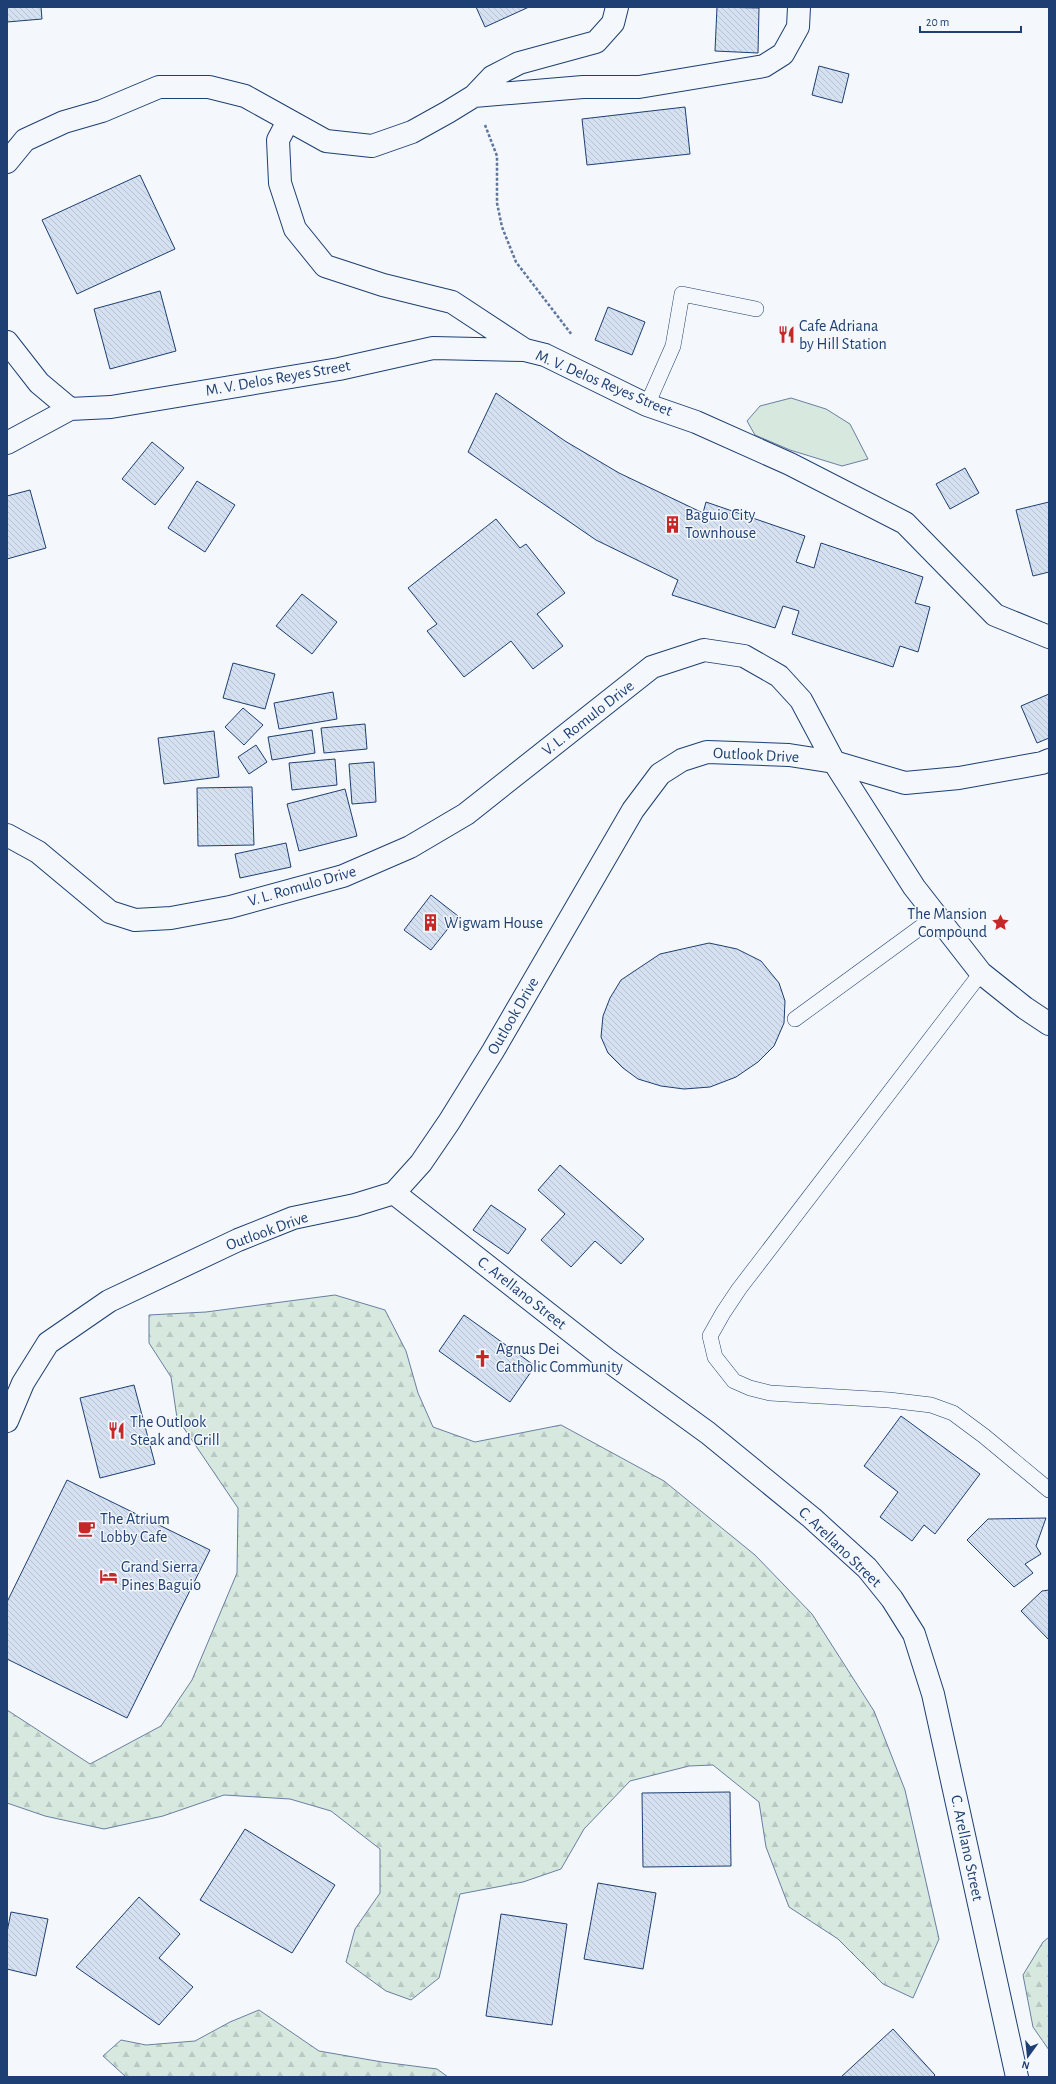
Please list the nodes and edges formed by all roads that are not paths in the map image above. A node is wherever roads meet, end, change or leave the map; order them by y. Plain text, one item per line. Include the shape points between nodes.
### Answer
1 (616, 7) edge
2 (799, 7) edge
3 (474, 96) junction
4 (288, 121) junction
5 (7, 162) edge
6 (756, 309) dead end
7 (7, 342) edge
8 (525, 350) junction
9 (648, 404) junction
10 (70, 409) junction
11 (7, 443) edge
12 (1049, 637) edge
13 (1049, 760) edge
14 (834, 762) junction
15 (7, 835) edge
16 (936, 916) junction
17 (981, 973) junction
18 (795, 1019) dead end
19 (1049, 1024) edge
20 (394, 1193) junction
21 (7, 1421) edge
22 (1049, 1490) edge
23 (1017, 2077) edge

1 - 3 street via 612,23 596,42 519,63 492,77
2 - 3 street via 798,27 783,54 764,66 639,88 582,87
3 - 4 street via 412,132 372,146 326,141
4 - 5 street via 244,96 209,87 159,87 102,111 64,122 25,140
4 - 8 street via 278,140 280,184 295,229 326,266 383,285 452,302
6 - 9 lane via 682,294 673,346
7 - 10 street via 39,384
8 - 9 street, M. V. Delos Reyes Street via 545,355
8 - 10 street, M. V. Delos Reyes Street via 433,348 339,369 111,408
9 - 12 street, M. V. Delos Reyes Street via 696,422 790,464 904,523 995,615
10 - 11 street
13 - 14 street, Outlook Drive via 959,778 905,783
14 - 15 street, V. L. Romulo Drive via 801,700 779,676 744,656 704,650 652,667 466,814 410,847 343,876 245,903 171,918 135,920 110,912 38,852
14 - 16 street, V. L. Romulo Drive via 914,887
14 - 20 street, Outlook Drive via 789,755 707,752 682,760 660,774 633,810 449,1122 421,1163
16 - 17 street, V. L. Romulo Drive
16 - 18 lane
17 - 19 street, V. L. Romulo Drive
17 - 22 lane via 739,1289 710,1336 715,1357 734,1381 770,1393 931,1405 953,1413
20 - 21 street, Outlook Drive via 355,1205 293,1218 109,1301 48,1343 23,1383
20 - 23 street, C. Arellano Street via 606,1359 708,1433 812,1518 867,1568 892,1599 914,1634 933,1694

